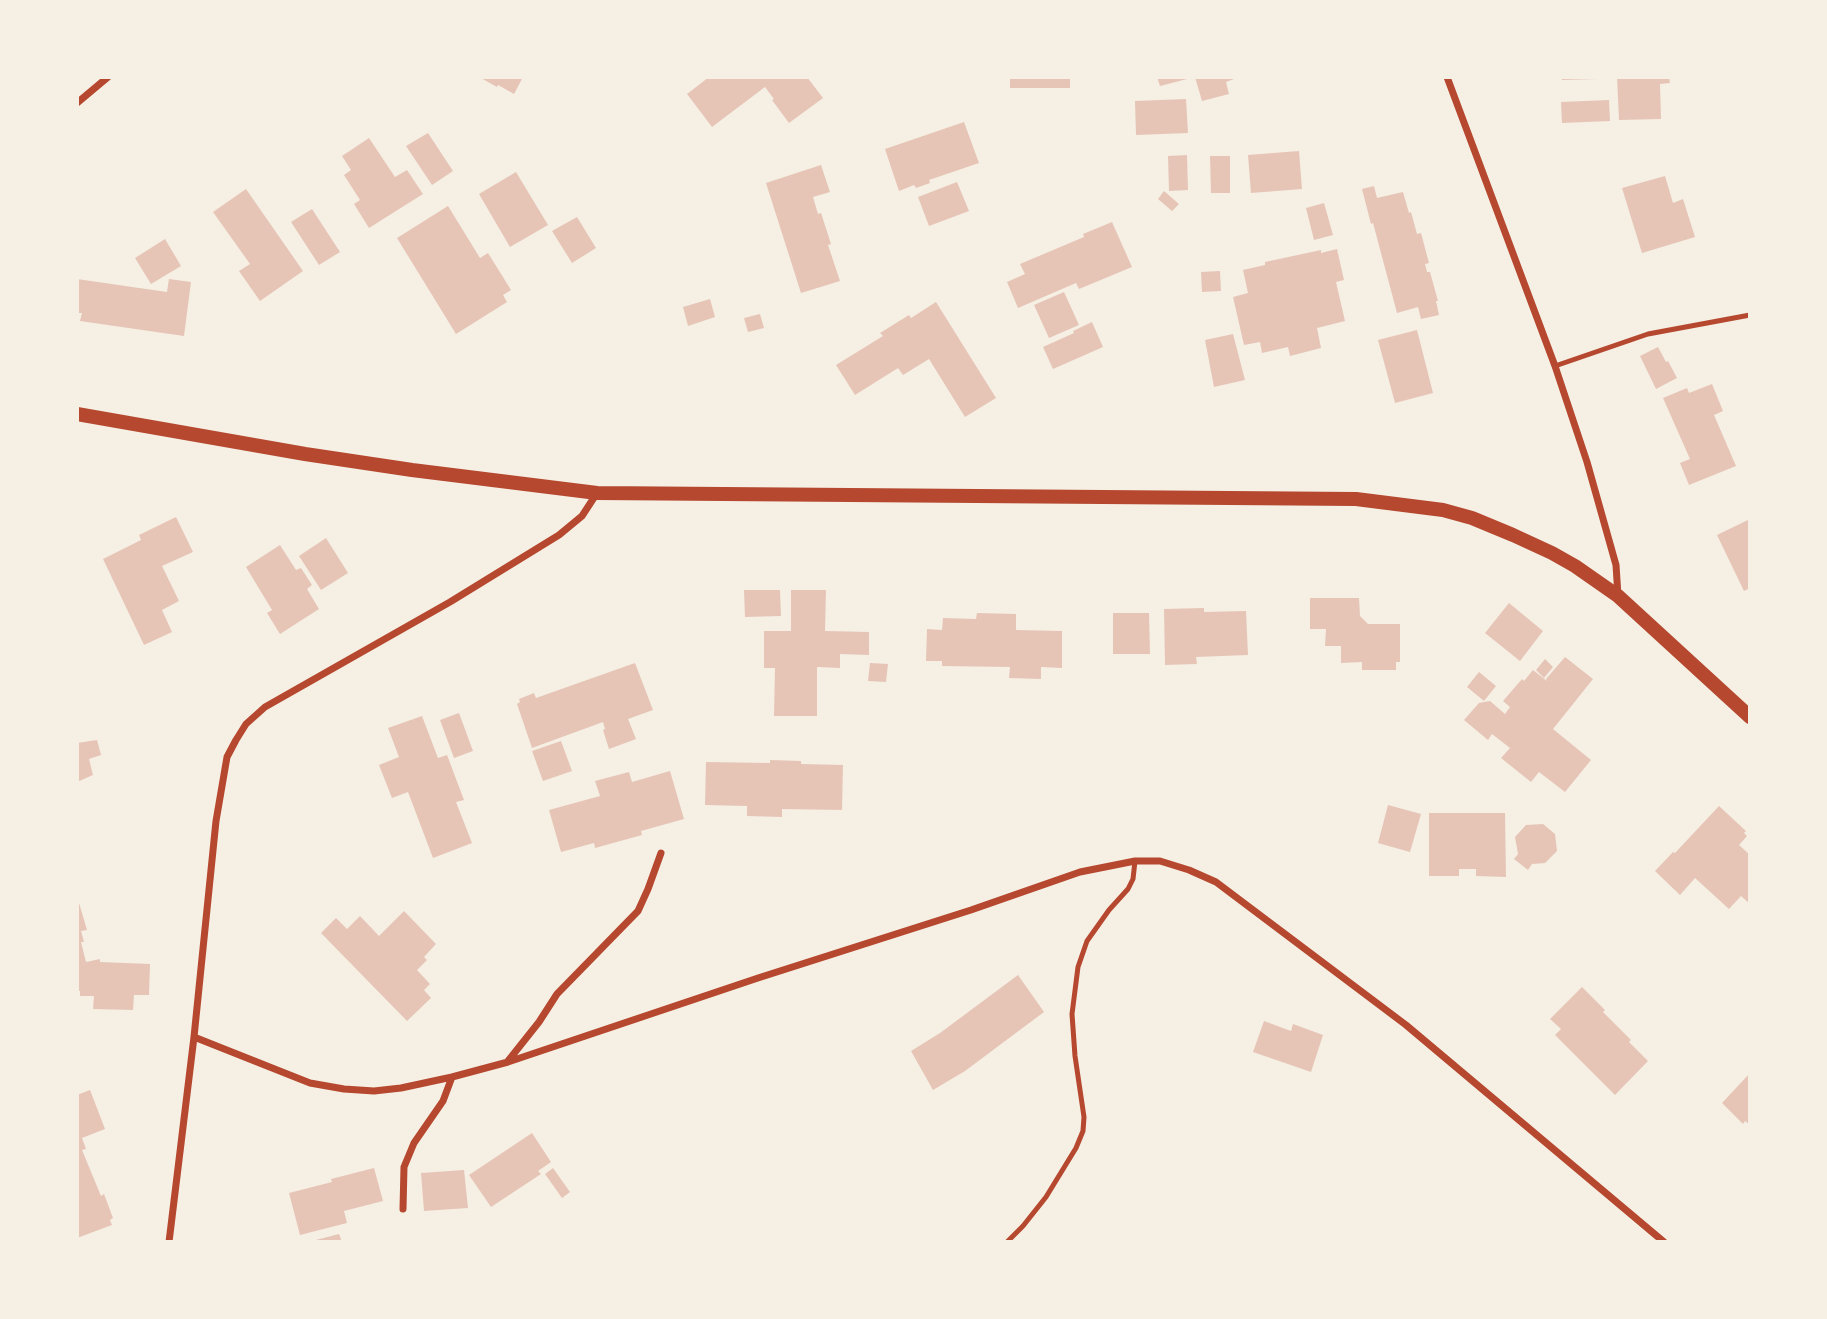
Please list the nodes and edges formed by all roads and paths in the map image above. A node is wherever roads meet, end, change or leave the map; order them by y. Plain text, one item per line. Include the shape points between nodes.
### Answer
1 (108, 77) edge
2 (1447, 77) edge
3 (77, 103) edge
4 (1750, 315) edge
5 (1555, 366) junction
6 (77, 414) edge
7 (597, 493) junction
8 (1618, 596) junction
9 (1750, 717) edge
10 (661, 853) dead end
11 (1135, 860) junction
12 (194, 1037) junction
13 (508, 1062) junction
14 (452, 1077) junction
15 (403, 1209) dead end
16 (169, 1242) edge
17 (1007, 1242) edge
18 (1664, 1242) edge

1 - 3 street
2 - 5 street
4 - 5 lane via 1648,334
5 - 8 street via 1602,512 1616,565
6 - 7 main road via 319,456
7 - 8 main road via 1356,499 1472,518 1552,553
7 - 12 street via 582,516 536,550 265,707 246,724 227,757 220,794
8 - 9 main road
10 - 13 street via 638,911 557,994
11 - 13 street via 1080,872
11 - 17 lane via 1128,889 1087,941 1078,967 1072,1014 1083,1131 1046,1197
11 - 18 street via 1160,861 1216,883 1406,1025
12 - 14 street via 310,1083 344,1089 374,1091
12 - 16 street
13 - 14 street
14 - 15 street via 404,1167

